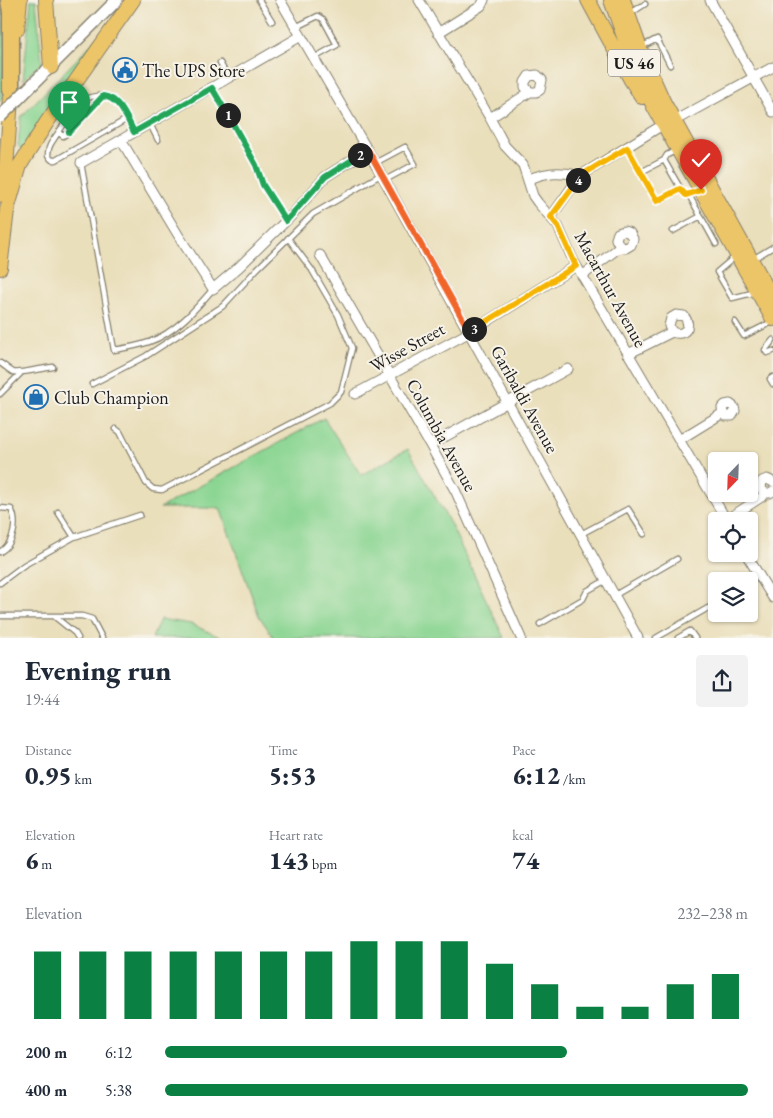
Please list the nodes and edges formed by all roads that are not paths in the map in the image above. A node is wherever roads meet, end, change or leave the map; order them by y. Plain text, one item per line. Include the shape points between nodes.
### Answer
1 (9, 0) edge
2 (20, 0) edge
3 (46, 0) edge
4 (117, 0) edge
5 (133, 0) edge
6 (259, 0) edge
7 (281, 0) edge
8 (419, 0) edge
9 (484, 0) edge
10 (588, 0) edge
11 (611, 0) edge
12 (622, 0) edge
13 (710, 0) edge
14 (645, 4) dead end
15 (627, 15) junction
16 (272, 22) dead end
17 (296, 28) junction
18 (438, 33) junction
19 (301, 36) junction
20 (639, 48) junction
21 (314, 58) junction
22 (220, 63) dead end
23 (670, 65) dead end
24 (773, 66) edge
25 (47, 70) junction
26 (229, 78) junction
27 (754, 78) junction
28 (212, 88) junction
29 (11, 90) junction
30 (530, 92) dead end
31 (102, 96) junction
32 (773, 112) edge
33 (0, 117) edge
34 (490, 118) junction
35 (127, 119) junction
36 (150, 123) junction
37 (669, 123) junction
38 (134, 132) junction
39 (59, 133) junction
40 (121, 140) junction
41 (158, 140) dead end
42 (627, 148) junction
43 (678, 149) junction
44 (368, 150) junction
45 (664, 160) junction
46 (81, 163) joint
47 (376, 163) junction
48 (641, 172) junction
49 (580, 176) junction
50 (383, 177) junction
51 (528, 180) junction
52 (680, 189) junction
53 (695, 193) junction
54 (701, 216) junction
55 (551, 217) junction
56 (286, 221) junction
57 (673, 231) dead end
58 (288, 238) junction
59 (716, 244) dead end
60 (620, 247) dead end
61 (773, 247) edge
62 (0, 254) edge
63 (320, 255) dead end
64 (737, 255) junction
65 (751, 260) junction
66 (576, 266) junction
67 (0, 268) edge
68 (582, 276) junction
69 (766, 286) edge
70 (213, 289) junction
71 (773, 299) edge
72 (773, 320) edge
73 (735, 322) dead end
74 (470, 332) junction
75 (672, 332) dead end
76 (773, 340) edge
77 (773, 351) edge
78 (628, 354) junction
79 (0, 362) edge
80 (53, 368) dead end
81 (568, 369) dead end
82 (21, 373) junction
83 (390, 376) junction
84 (773, 377) edge
85 (92, 384) dead end
86 (773, 384) edge
87 (0, 394) edge
88 (355, 394) dead end
89 (508, 402) junction
90 (723, 413) dead end
91 (116, 430) dead end
92 (679, 440) junction
93 (430, 445) junction
94 (773, 482) edge
95 (769, 492) edge
96 (0, 508) edge
97 (58, 512) dead end
98 (721, 512) edge
99 (738, 512) edge
100 (140, 515) dead end
101 (581, 534) junction
102 (644, 534) dead end
103 (74, 537) junction
104 (0, 552) edge
105 (677, 559) dead end
106 (753, 562) edge
107 (606, 580) junction
108 (769, 582) edge
109 (0, 583) edge
110 (615, 595) junction
111 (773, 598) edge
112 (708, 608) dead end
113 (0, 616) edge
114 (55, 617) junction
115 (540, 624) dead end
116 (78, 638) edge
117 (102, 638) edge
118 (521, 638) edge
119 (638, 638) edge
120 (656, 638) edge
121 (678, 638) edge
122 (695, 638) edge

1 - 29 highway
2 - 29 highway
3 - 25 highway
4 - 25 street
5 - 67 highway via 20,165 7,210
6 - 16 lane
7 - 17 street, Garibaldi Avenue
8 - 18 street, Macarthur Avenue
9 - 18 street via 482,6
10 - 37 highway via 631,80
11 - 37 highway, US 46 via 635,65
12 - 15 highway, US 46
13 - 27 street
14 - 15 lane
15 - 20 highway, US 46
17 - 19 street, Garibaldi Avenue
17 - 21 lane via 318,16 323,19 337,45
18 - 34 street, Macarthur Avenue
19 - 21 street, Garibaldi Avenue
19 - 26 street
20 - 23 lane via 657,39
20 - 37 highway, US 46
21 - 44 street, Garibaldi Avenue
22 - 26 lane
24 - 27 street
25 - 33 street, bridge
26 - 28 street
27 - 32 street
27 - 37 street
28 - 36 street
28 - 56 lane via 253,158 263,185
29 - 62 highway
30 - 34 street
31 - 35 lane via 115,100
31 - 39 lane via 81,102
31 - 39 lane via 69,132 63,136
34 - 51 street, Macarthur Avenue via 505,146 523,165
35 - 38 lane
35 - 39 lane via 52,160 48,150
36 - 38 street
36 - 41 lane
37 - 42 street
37 - 43 highway, US 46
37 - 65 highway, US 46
38 - 40 street
40 - 46 street
40 - 70 street
42 - 48 lane
42 - 49 street
43 - 45 lane
43 - 53 highway, US 46
44 - 47 street, Garibaldi Avenue
44 - 56 street via 325,177
45 - 48 lane
45 - 52 lane
46 - 70 lane via 114,350 158,338 184,320
47 - 50 street, Garibaldi Avenue
47 - 50 lane via 405,147 414,164
48 - 52 lane via 657,201
49 - 51 street via 546,172
49 - 55 street
50 - 58 lane via 317,211
50 - 74 street, Garibaldi Avenue
51 - 55 street, Macarthur Avenue via 533,196
52 - 53 lane via 683,193
53 - 54 lane
53 - 64 highway, US 46
54 - 57 lane
54 - 59 lane
55 - 66 street, Macarthur Avenue
56 - 70 street
58 - 85 lane via 222,306 146,356
58 - 91 lane via 312,270 352,348 341,392 330,403 162,490 153,489 146,483
60 - 68 street
61 - 65 lane
63 - 83 street, Columbia Avenue
64 - 69 highway, US 46
64 - 69 lane via 717,272 732,298
65 - 69 highway, US 46
66 - 68 street, Macarthur Avenue
66 - 74 street, Wisse Street
68 - 78 street, Macarthur Avenue
69 - 71 highway, US 46
69 - 72 highway, US 46
72 - 73 lane via 744,336
74 - 83 street, Wisse Street
74 - 89 street, Garibaldi Avenue
75 - 78 street
76 - 77 lane via 765,350 767,353
78 - 92 street, Macarthur Avenue
79 - 82 lane via 13,372
80 - 82 lane
81 - 89 street
82 - 87 lane
83 - 88 street, Wisse Street
83 - 93 street, Columbia Avenue
84 - 86 lane via 770,379
89 - 93 street
89 - 101 street, Garibaldi Avenue
90 - 92 street
92 - 98 street, Macarthur Avenue
93 - 118 street, Columbia Avenue via 467,513
94 - 95 street via 767,479 762,482 761,489
95 - 99 street
96 - 104 lane via 11,509 15,517 6,549
97 - 103 lane
100 - 103 lane
101 - 102 lane via 628,510
101 - 107 street, Garibaldi Avenue
103 - 109 lane via 24,565
105 - 110 lane
106 - 108 street
107 - 110 street, Garibaldi Avenue
107 - 115 lane via 587,591 583,599
108 - 111 street
110 - 119 street, Garibaldi Avenue
112 - 120 lane
113 - 114 lane
114 - 116 lane
114 - 117 lane via 92,619
121 - 122 lane via 690,631

